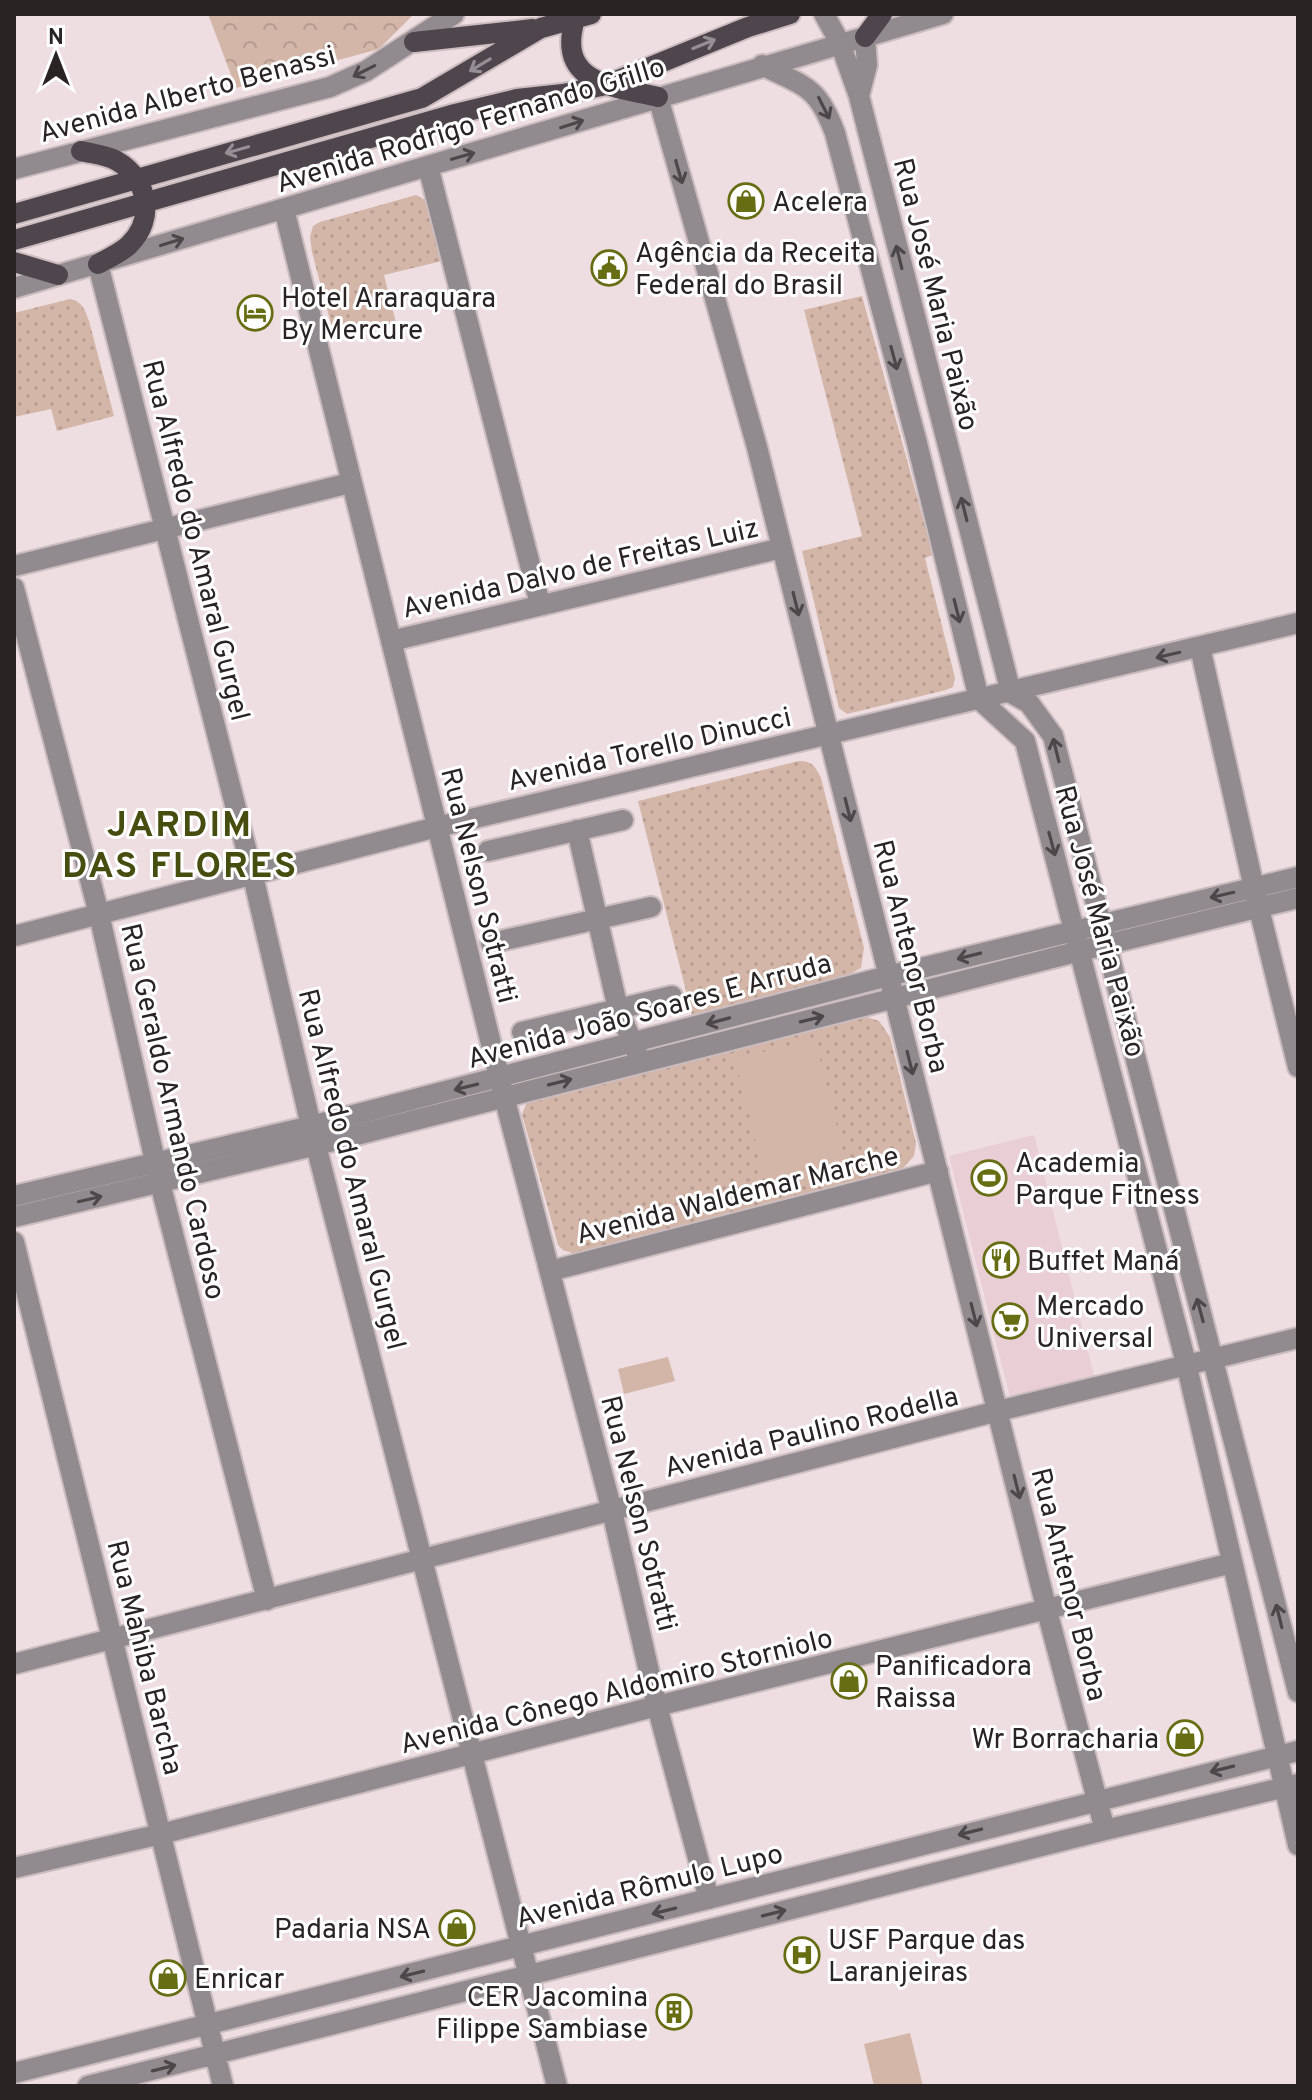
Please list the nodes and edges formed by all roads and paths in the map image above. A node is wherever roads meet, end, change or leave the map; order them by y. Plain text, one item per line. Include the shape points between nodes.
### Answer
1 (454, 14) edge
2 (790, 14) edge
3 (824, 14) edge
4 (882, 14) edge
5 (943, 14) edge
6 (581, 16) edge
7 (541, 28) junction
8 (865, 37) junction
9 (414, 42) junction
10 (840, 43) junction
11 (762, 65) junction
12 (606, 85) junction
13 (859, 96) junction
14 (658, 97) junction
15 (81, 151) junction
16 (428, 166) junction
17 (14, 169) edge
18 (138, 178) junction
19 (145, 202) junction
20 (284, 209) junction
21 (14, 214) edge
22 (14, 240) edge
23 (14, 262) edge
24 (98, 264) junction
25 (58, 275) junction
26 (14, 288) edge
27 (350, 483) junction
28 (166, 527) junction
29 (782, 548) junction
30 (14, 566) edge
31 (14, 588) edge
32 (540, 604) junction
33 (1298, 623) edge
34 (391, 641) junction
35 (1200, 647) junction
36 (1011, 693) junction
37 (979, 699) junction
38 (829, 734) junction
39 (623, 820) dead end
40 (437, 827) junction
41 (577, 830) junction
42 (488, 851) dead end
43 (253, 876) junction
44 (1298, 877) edge
45 (1256, 898) junction
46 (1298, 898) edge
47 (651, 907) dead end
48 (99, 914) junction
49 (596, 920) junction
50 (1100, 923) junction
51 (1075, 929) junction
52 (14, 936) edge
53 (491, 943) dead end
54 (1105, 945) junction
55 (1080, 951) junction
56 (888, 976) junction
57 (672, 996) dead end
58 (894, 999) junction
59 (618, 1009) junction
60 (522, 1032) dead end
61 (637, 1052) junction
62 (1298, 1067) edge
63 (502, 1087) junction
64 (314, 1135) junction
65 (938, 1171) junction
66 (158, 1173) junction
67 (14, 1196) edge
68 (14, 1217) edge
69 (14, 1242) edge
70 (550, 1271) junction
71 (1298, 1338) edge
72 (1213, 1360) junction
73 (1187, 1367) junction
74 (998, 1411) junction
75 (612, 1511) junction
76 (421, 1560) junction
77 (1232, 1563) junction
78 (267, 1600) junction
79 (1047, 1611) junction
80 (112, 1638) junction
81 (14, 1664) edge
82 (1298, 1692) edge
83 (657, 1706) junction
84 (1288, 1753) edge
85 (473, 1755) junction
86 (1292, 1785) edge
87 (1097, 1800) junction
88 (1105, 1830) junction
89 (161, 1834) junction
90 (1298, 1845) edge
91 (14, 1868) edge
92 (709, 1899) junction
93 (522, 1947) junction
94 (529, 1975) junction
95 (208, 2025) junction
96 (216, 2055) junction
97 (14, 2073) edge
98 (88, 2086) edge
99 (223, 2086) edge
100 (557, 2086) edge

1 - 9 street, Avenida Alberto Benassi
12 -> 2 main road
3 - 10 street, Rua José Maria Paixão
4 - 8 main road
5 - 8 street, Avenida Rodrigo Fernando Grillo
6 - 7 main road
6 - 12 main road via 570,36 570,51 586,75
7 - 9 main road
7 -> 18 main road via 422,98
8 - 10 street, Avenida Rodrigo Fernando Grillo
8 - 13 street via 867,65
9 -> 15 street, Avenida Alberto Benassi via 330,87
10 - 11 street, Avenida Rodrigo Fernando Grillo
10 - 13 street, Rua José Maria Paixão
11 - 14 street, Avenida Rodrigo Fernando Grillo
11 -> 37 street, Rua José Maria Paixão via 816,94 835,133
12 - 14 main road
12 - 19 main road via 451,115
36 -> 13 street, Rua José Maria Paixão
16 -> 14 street, Avenida Rodrigo Fernando Grillo
14 -> 29 street, Rua Antenor Borba
15 - 17 street, Avenida Alberto Benassi
15 - 18 main road via 114,159
16 - 20 street, Avenida Rodrigo Fernando Grillo
16 - 32 street
18 - 19 main road
18 - 21 main road
19 - 22 main road
19 - 24 main road via 146,220 139,234 127,248
24 -> 20 street, Avenida Rodrigo Fernando Grillo
20 - 27 street, Rua Nelson Sotratti
23 - 25 main road
24 - 25 street, Avenida Rodrigo Fernando Grillo
24 - 28 street, Rua Alfredo do Amaral Gurgel
25 - 26 street, Avenida Rodrigo Fernando Grillo
27 - 28 street
27 - 34 street, Rua Nelson Sotratti
28 - 30 street
28 - 43 street, Rua Alfredo do Amaral Gurgel
29 - 32 street, Avenida Dalvo de Freitas Luiz
29 -> 38 street, Rua Antenor Borba
31 - 48 street, Rua Geraldo Armando Cardoso
32 - 34 street, Avenida Dalvo de Freitas Luiz
33 - 35 street, Avenida Torello Dinucci
34 - 40 street, Rua Nelson Sotratti
35 -> 36 street, Avenida Torello Dinucci
35 - 45 street
36 - 37 street, Avenida Torello Dinucci
50 -> 36 street, Rua José Maria Paixão via 1053,736 1029,703
37 - 38 street, Avenida Torello Dinucci
37 -> 51 street, Rua José Maria Paixão via 1025,741
38 - 40 street, Avenida Torello Dinucci
38 -> 56 street, Rua Antenor Borba
39 - 41 street
40 - 43 street, Avenida Torello Dinucci
40 - 63 street, Rua Nelson Sotratti
41 - 42 street
41 - 49 street
43 - 48 street, Avenida Torello Dinucci
43 - 64 street, Rua Alfredo do Amaral Gurgel
44 - 45 street, Avenida João Soares E Arruda
45 - 46 street, Avenida João Soares E Arruda
45 -> 50 street, Avenida João Soares E Arruda
45 - 54 street, Avenida João Soares E Arruda
45 - 62 street
47 - 49 street
48 - 52 street, Avenida Torello Dinucci
48 - 66 street, Rua Geraldo Armando Cardoso
49 - 53 street
49 - 59 street
50 - 51 street, Avenida João Soares E Arruda
50 - 54 street, Rua José Maria Paixão
51 - 55 street, Rua José Maria Paixão
51 -> 56 street, Avenida João Soares E Arruda
54 - 55 street, Avenida João Soares E Arruda
72 -> 54 street, Rua José Maria Paixão
55 - 58 street, Avenida João Soares E Arruda
55 - 73 street, Rua José Maria Paixão
56 - 58 street, Rua Antenor Borba
56 -> 61 street, Avenida João Soares E Arruda
57 - 59 street
61 -> 58 street, Avenida João Soares E Arruda
58 -> 65 street, Rua Antenor Borba
59 - 60 street
59 - 61 street
61 - 63 street, Avenida João Soares E Arruda
63 - 64 street, Avenida João Soares E Arruda
63 - 70 street, Rua Nelson Sotratti
64 - 66 street, Avenida João Soares E Arruda
64 - 76 street, Rua Alfredo do Amaral Gurgel
65 - 70 street, Avenida Waldemar Marche
65 -> 74 street, Rua Antenor Borba
66 - 67 street, Avenida João Soares E Arruda
68 -> 66 street, Avenida João Soares E Arruda
66 - 78 street, Rua Geraldo Armando Cardoso
69 - 80 street, Rua Mahiba Barcha
70 - 75 street, Rua Nelson Sotratti
71 - 72 street, Avenida Paulino Rodella
72 - 73 street, Avenida Paulino Rodella
82 -> 72 street, Rua José Maria Paixão
73 - 74 street, Avenida Paulino Rodella
73 - 77 street, Rua José Maria Paixão
74 - 75 street, Avenida Paulino Rodella
74 -> 79 street, Rua Antenor Borba
75 - 76 street, Avenida Paulino Rodella
75 - 83 street, Rua Nelson Sotratti
76 - 78 street, Avenida Paulino Rodella
76 - 85 street, Rua Alfredo do Amaral Gurgel
77 - 79 street, Avenida Cônego Aldomiro Storniolo
77 - 84 street, Rua José Maria Paixão
78 - 80 street, Avenida Paulino Rodella
79 - 83 street, Avenida Cônego Aldomiro Storniolo
79 - 87 street, Rua Antenor Borba
80 - 81 street, Avenida Paulino Rodella
80 - 89 street, Rua Mahiba Barcha
83 - 85 street, Avenida Cônego Aldomiro Storniolo
83 - 92 street, Rua Nelson Sotratti
84 - 86 street, Rua José Maria Paixão
84 -> 87 street, Avenida Rômulo Lupo
85 - 89 street, Avenida Cônego Aldomiro Storniolo
85 - 93 street, Rua Alfredo do Amaral Gurgel
86 - 88 street, Avenida Rômulo Lupo
86 - 90 street, Rua José Maria Paixão
87 - 88 street, Rua Antenor Borba
87 -> 92 street, Avenida Rômulo Lupo
94 -> 88 street, Avenida Rômulo Lupo
89 - 91 street, Avenida Cônego Aldomiro Storniolo
89 - 95 street, Rua Mahiba Barcha
92 -> 93 street, Avenida Rômulo Lupo
93 - 94 street, Rua Alfredo do Amaral Gurgel
93 -> 95 street, Avenida Rômulo Lupo
94 - 96 street, Avenida Rômulo Lupo
94 - 100 street, Rua Alfredo do Amaral Gurgel
95 - 96 street, Rua Mahiba Barcha
95 - 97 street, Avenida Rômulo Lupo
98 -> 96 street, Avenida Rômulo Lupo
96 - 99 street, Rua Mahiba Barcha

